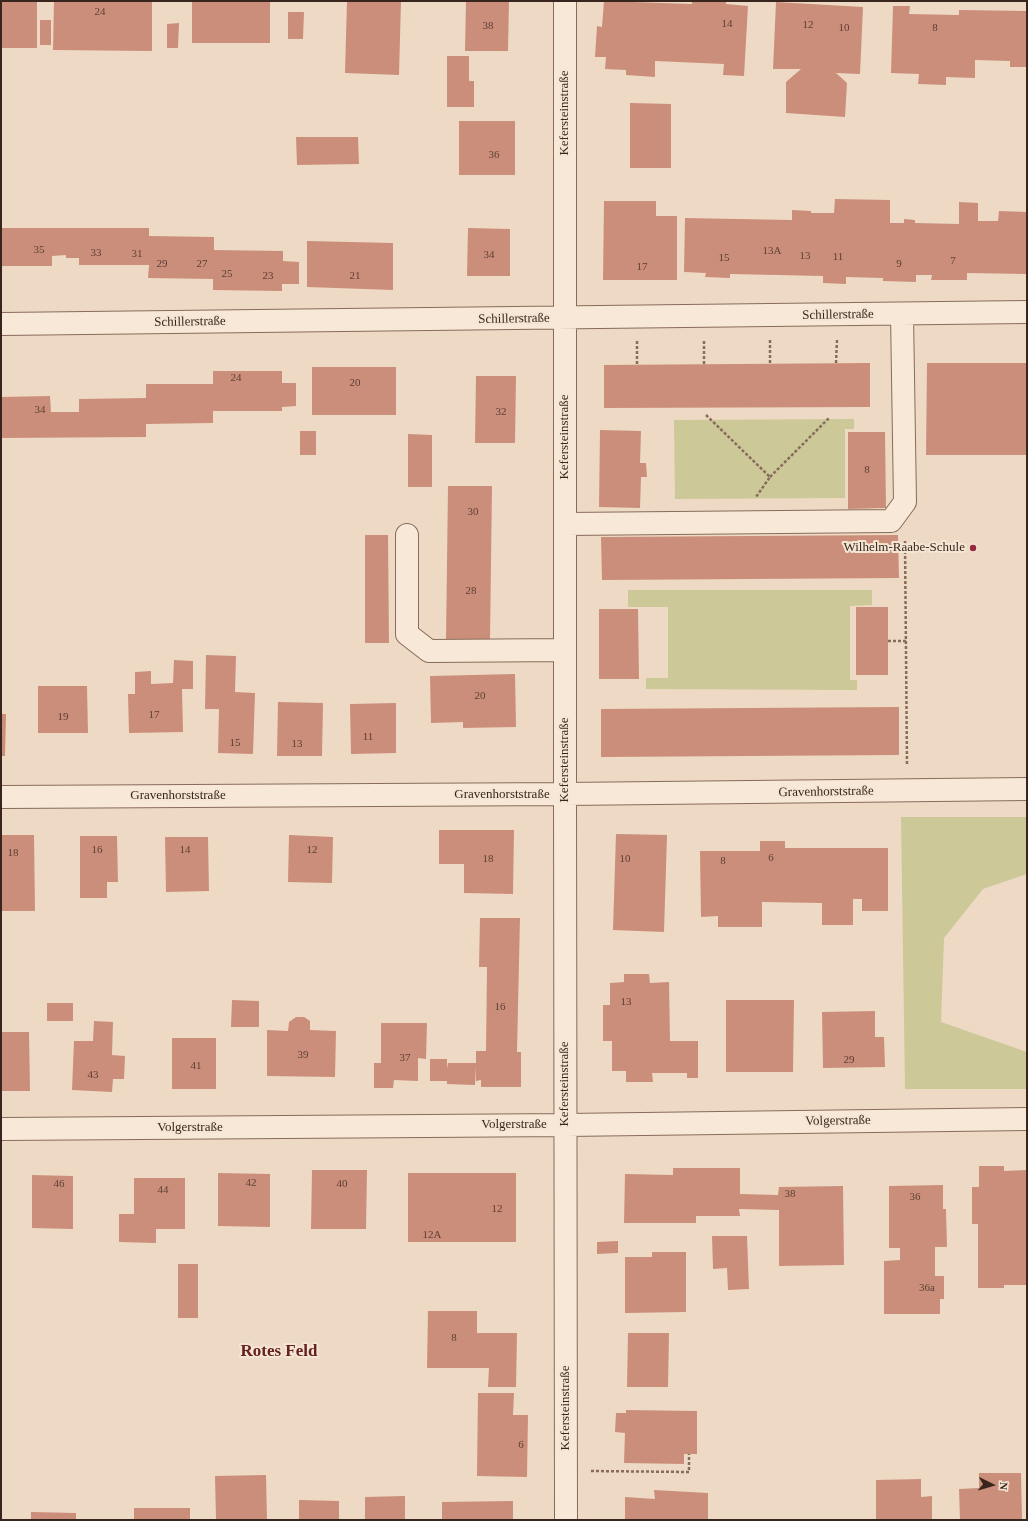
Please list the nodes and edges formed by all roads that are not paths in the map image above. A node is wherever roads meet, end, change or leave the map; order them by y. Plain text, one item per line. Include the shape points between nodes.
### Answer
1 (565, 1) edge
2 (1027, 312) edge
3 (902, 314) junction
4 (565, 318) junction
5 (1, 324) edge
6 (565, 524) junction
7 (407, 535) dead end
8 (565, 650) junction
9 (1027, 789) edge
10 (565, 794) junction
11 (1, 797) edge
12 (1027, 1119) edge
13 (566, 1125) junction
14 (1, 1129) edge
15 (566, 1520) edge

1 - 4 street, Kefersteinstraße
2 - 3 street, Schillerstraße
3 - 4 street, Schillerstraße
3 - 6 street via 904,502 891,521
4 - 5 street, Schillerstraße
4 - 6 street, Kefersteinstraße
6 - 8 street, Kefersteinstraße
7 - 8 street via 407,634 429,651
8 - 10 street, Kefersteinstraße
9 - 10 street, Gravenhorststraße
10 - 11 street, Gravenhorststraße
10 - 13 street, Kefersteinstraße
12 - 13 street, Volgerstraße
13 - 14 street, Volgerstraße
13 - 15 street, Kefersteinstraße

